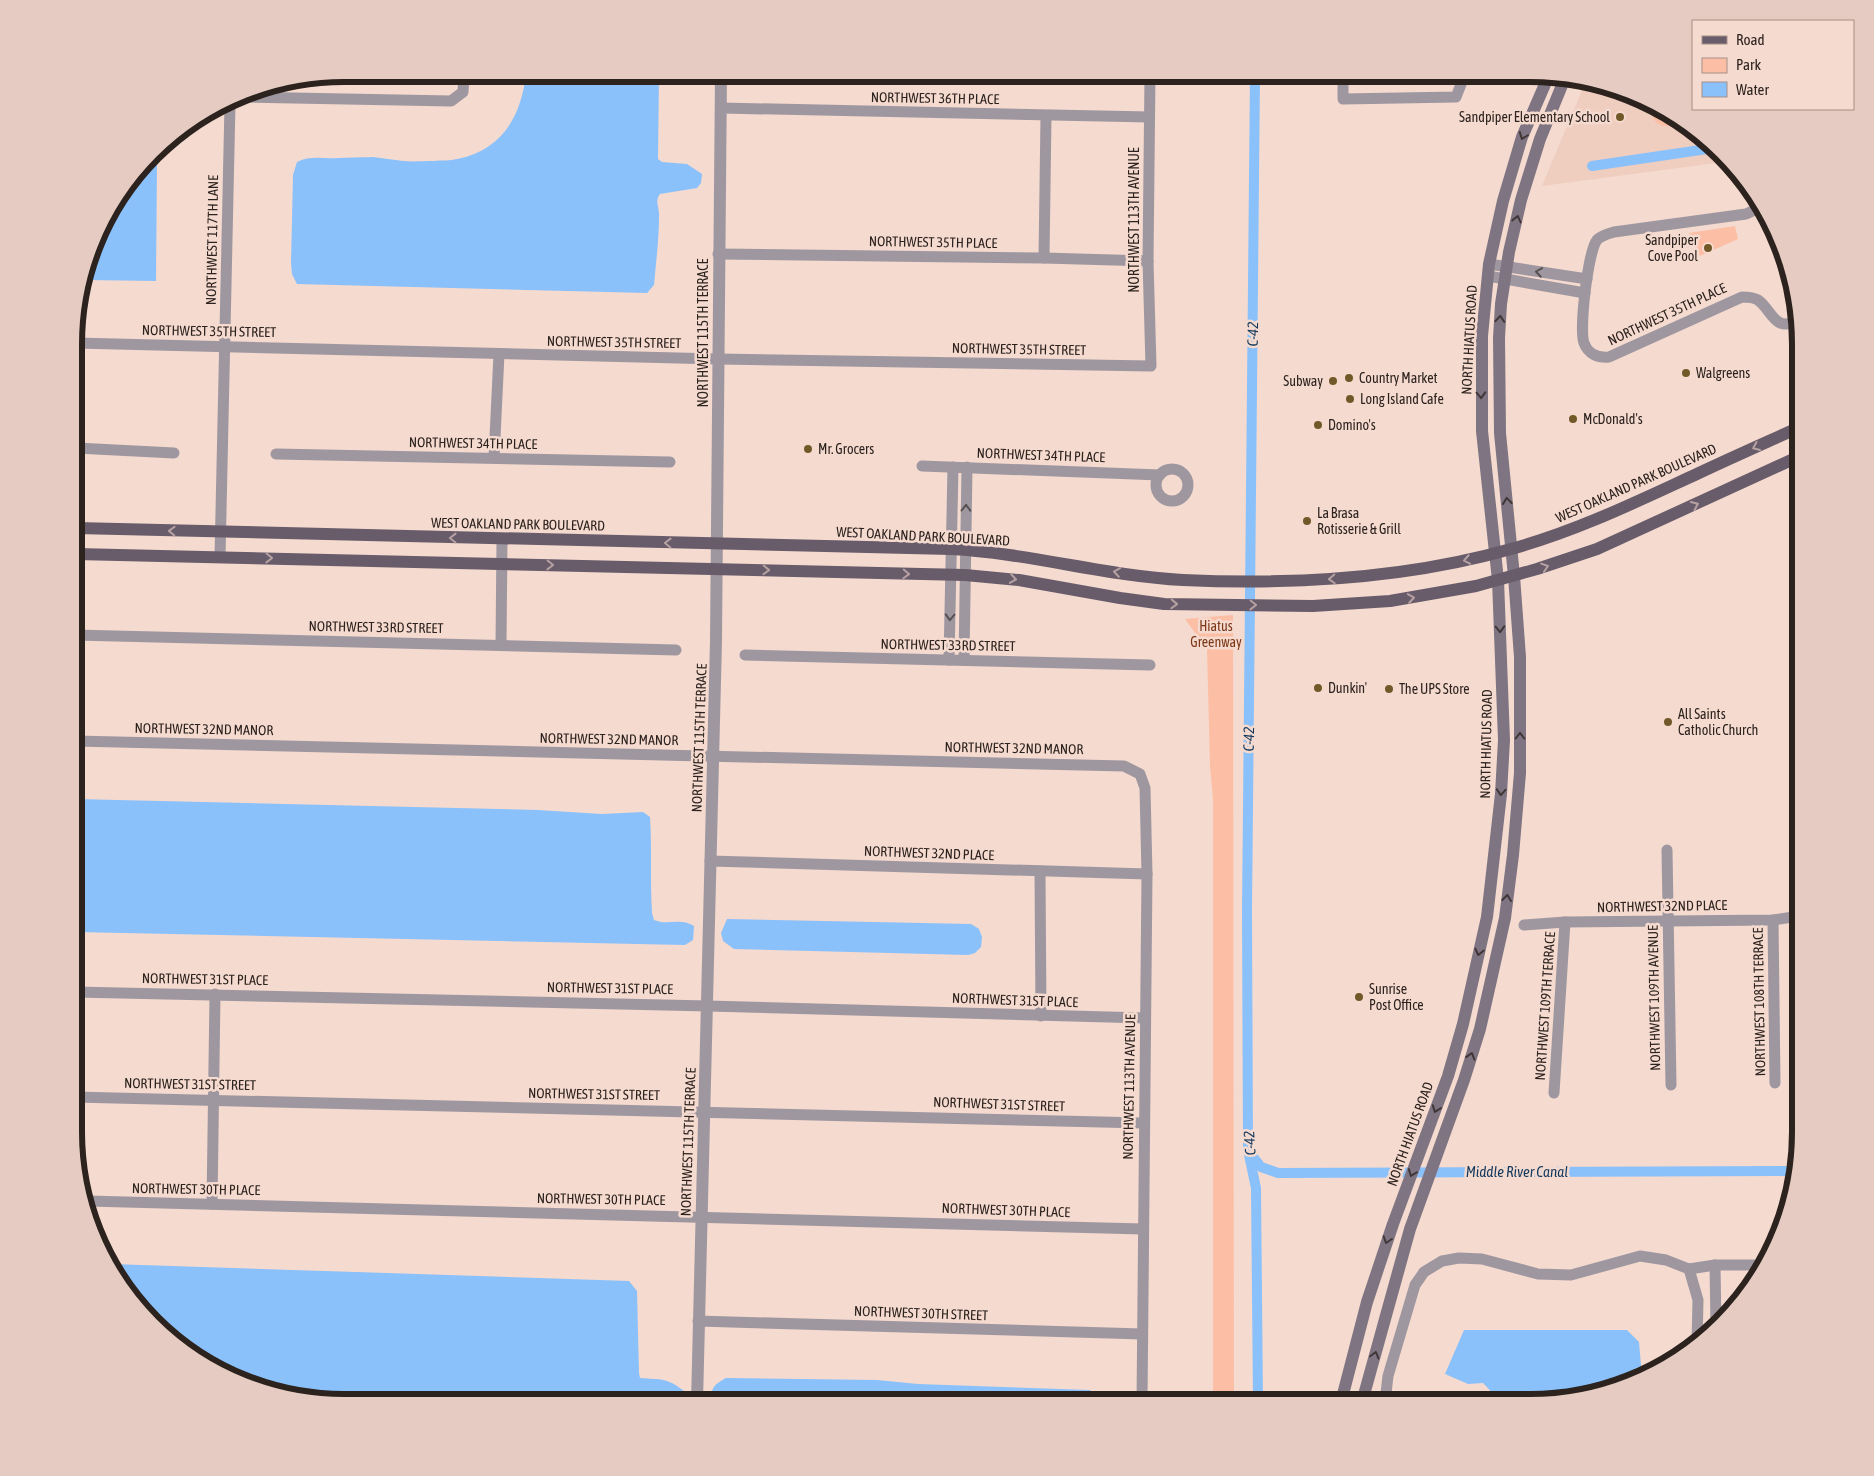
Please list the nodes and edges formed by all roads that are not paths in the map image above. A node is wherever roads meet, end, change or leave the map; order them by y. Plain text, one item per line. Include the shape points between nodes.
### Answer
1 (464, 82) edge
2 (721, 82) edge
3 (1150, 82) edge
4 (1343, 82) edge
5 (1462, 82) edge
6 (1546, 83) edge
7 (1561, 85) edge
8 (257, 97) edge
9 (721, 108) junction
10 (230, 110) edge
11 (1046, 116) junction
12 (1149, 117) junction
13 (1754, 210) edge
14 (718, 254) junction
15 (1044, 258) junction
16 (1148, 261) junction
17 (1507, 266) junction
18 (1488, 270) junction
19 (1505, 279) junction
20 (1587, 279) junction
21 (1585, 292) junction
22 (1791, 324) edge
23 (83, 343) edge
24 (224, 347) junction
25 (499, 354) junction
26 (718, 359) junction
27 (1151, 366) joint
28 (1792, 431) edge
29 (83, 448) edge
30 (174, 453) dead end
31 (276, 454) dead end
32 (494, 458) junction
33 (1792, 460) edge
34 (670, 462) dead end
35 (922, 466) dead end
36 (953, 467) junction
37 (967, 467) junction
38 (1160, 475) dead end
39 (83, 528) edge
40 (221, 532) junction
41 (502, 539) junction
42 (717, 544) junction
43 (951, 549) junction
44 (1512, 549) junction
45 (965, 550) junction
46 (1496, 553) junction
47 (83, 554) edge
48 (220, 557) junction
49 (502, 564) junction
50 (717, 569) junction
51 (950, 575) junction
52 (965, 575) junction
53 (1514, 576) junction
54 (1498, 580) junction
55 (83, 636) edge
56 (501, 645) junction
57 (676, 650) dead end
58 (745, 654) dead end
59 (949, 660) junction
60 (964, 660) junction
61 (1150, 665) dead end
62 (83, 741) edge
63 (714, 756) junction
64 (1140, 774) joint
65 (1667, 850) dead end
66 (710, 862) junction
67 (1040, 871) junction
68 (1147, 874) junction
69 (1792, 917) edge
70 (1668, 920) junction
71 (1773, 920) junction
72 (1565, 922) junction
73 (1524, 925) dead end
74 (83, 992) edge
75 (215, 994) junction
76 (708, 1006) junction
77 (1041, 1016) junction
78 (1145, 1018) junction
79 (1774, 1083) dead end
80 (1671, 1085) dead end
81 (1554, 1093) dead end
82 (83, 1096) edge
83 (212, 1099) junction
84 (704, 1111) junction
85 (1144, 1123) junction
86 (92, 1201) edge
87 (212, 1204) junction
88 (701, 1216) junction
89 (1143, 1229) junction
90 (1715, 1265) junction
91 (1754, 1265) edge
92 (1689, 1269) junction
93 (1716, 1316) edge
94 (698, 1322) junction
95 (1697, 1332) edge
96 (1142, 1334) junction
97 (697, 1394) edge
98 (1142, 1394) edge
99 (1343, 1394) edge
100 (1364, 1394) edge
101 (1385, 1394) edge

1 - 8 street via 464,92 451,101
2 - 9 street, NORTHWEST 115TH TERRACE
3 - 12 street, NORTHWEST 113TH AVENUE
4 - 5 street via 1343,99 1456,97
6 -> 18 main road, NORTH HIATUS ROAD via 1522,137 1503,201
17 -> 7 main road via 1521,200
9 - 11 street, NORTHWEST 36TH PLACE
9 - 14 street, NORTHWEST 115TH TERRACE
10 - 24 street, NORTHWEST 117TH LANE
11 - 12 street, NORTHWEST 36TH PLACE
11 - 15 street
12 - 16 street, NORTHWEST 113TH AVENUE
13 - 20 street via 1602,236 1594,246
14 - 15 street, NORTHWEST 35TH PLACE
14 - 26 street, NORTHWEST 115TH TERRACE
15 - 16 street, NORTHWEST 35TH PLACE
16 - 27 street, NORTHWEST 113TH AVENUE
17 - 18 street
17 - 19 main road
20 -> 17 street
18 - 19 street
18 -> 46 main road, NORTH HIATUS ROAD via 1482,336 1482,431
19 - 21 street
44 -> 19 main road via 1500,433 1499,338
20 - 21 street
21 - 22 street, NORTHWEST 35TH PLACE via 1584,343 1598,357 1614,355 1740,297 1758,300 1772,317
23 - 24 street, NORTHWEST 35TH STREET
24 - 25 street, NORTHWEST 35TH STREET
24 - 40 street, NORTHWEST 117TH LANE
25 - 26 street, NORTHWEST 35TH STREET
25 - 32 street
26 - 27 street, NORTHWEST 35TH STREET
26 - 42 street, NORTHWEST 115TH TERRACE
28 -> 44 main road, WEST OAKLAND PARK BOULEVARD via 1622,509
29 - 30 street
31 - 32 street, NORTHWEST 34TH PLACE
32 - 34 street, NORTHWEST 34TH PLACE
53 -> 33 main road via 1604,546
35 - 36 street, NORTHWEST 34TH PLACE
36 - 37 street, NORTHWEST 34TH PLACE
36 - 43 street
37 - 38 street, NORTHWEST 34TH PLACE
45 -> 37 street
40 -> 39 main road, WEST OAKLAND PARK BOULEVARD
41 -> 40 main road, WEST OAKLAND PARK BOULEVARD
40 - 48 street, NORTHWEST 117TH LANE
42 -> 41 main road, WEST OAKLAND PARK BOULEVARD
41 - 49 street
42 - 43 main road, WEST OAKLAND PARK BOULEVARD
42 - 50 street, NORTHWEST 115TH TERRACE
43 - 45 main road, WEST OAKLAND PARK BOULEVARD
43 - 51 street
44 - 46 main road, WEST OAKLAND PARK BOULEVARD
44 - 53 main road
46 -> 45 main road, WEST OAKLAND PARK BOULEVARD via 1378,575 1287,581 1149,577
45 - 52 street
46 - 54 main road, NORTH HIATUS ROAD
47 - 48 main road
48 -> 49 main road
49 -> 50 main road
49 - 56 street
50 -> 51 main road
50 - 63 street, NORTHWEST 115TH TERRACE
51 - 52 main road
51 -> 59 street
52 -> 54 main road via 1179,604 1330,605 1390,601
52 - 60 street
53 - 54 main road
100 -> 53 main road via 1410,1229 1480,1029 1506,909 1520,773 1520,657
54 -> 99 main road, NORTH HIATUS ROAD via 1504,740 1487,917 1448,1076 1367,1302
55 - 56 street, NORTHWEST 33RD STREET
56 - 57 street, NORTHWEST 33RD STREET
58 - 59 street, NORTHWEST 33RD STREET
59 - 60 street, NORTHWEST 33RD STREET
60 - 61 street, NORTHWEST 33RD STREET
62 - 63 street, NORTHWEST 32ND MANOR
63 - 64 street, NORTHWEST 32ND MANOR via 1124,766
63 - 66 street, NORTHWEST 115TH TERRACE
64 - 68 street, NORTHWEST 113TH AVENUE via 1145,788
65 - 70 street, NORTHWEST 109TH AVENUE
66 - 67 street, NORTHWEST 32ND PLACE
66 - 76 street, NORTHWEST 115TH TERRACE
67 - 68 street, NORTHWEST 32ND PLACE
67 - 77 street
68 - 78 street, NORTHWEST 113TH AVENUE
69 - 71 street, NORTHWEST 32ND PLACE
70 - 71 street, NORTHWEST 32ND PLACE
70 - 72 street, NORTHWEST 32ND PLACE
70 - 80 street, NORTHWEST 109TH AVENUE
71 - 79 street, NORTHWEST 108TH TERRACE
72 - 73 street, NORTHWEST 32ND PLACE
72 - 81 street, NORTHWEST 109TH TERRACE
74 - 75 street, NORTHWEST 31ST PLACE
75 - 76 street, NORTHWEST 31ST PLACE
75 - 83 street
76 - 77 street, NORTHWEST 31ST PLACE
76 - 84 street, NORTHWEST 115TH TERRACE
77 - 78 street, NORTHWEST 31ST PLACE
78 - 85 street, NORTHWEST 113TH AVENUE
82 - 83 street, NORTHWEST 31ST STREET
83 - 84 street, NORTHWEST 31ST STREET
83 - 87 street
84 - 85 street, NORTHWEST 31ST STREET
84 - 88 street, NORTHWEST 115TH TERRACE
85 - 89 street, NORTHWEST 113TH AVENUE
86 - 87 street, NORTHWEST 30TH PLACE
87 - 88 street, NORTHWEST 30TH PLACE
88 - 89 street, NORTHWEST 30TH PLACE
88 - 94 street, NORTHWEST 115TH TERRACE
89 - 96 street, NORTHWEST 113TH AVENUE
90 - 91 street
90 - 92 street
90 - 93 street
92 - 95 street via 1698,1300
92 - 101 street via 1666,1260 1640,1256 1571,1275 1538,1274 1482,1259 1442,1261 1424,1272 1415,1285
94 - 96 street, NORTHWEST 30TH STREET
94 - 97 street, NORTHWEST 115TH TERRACE
96 - 98 street, NORTHWEST 113TH AVENUE

